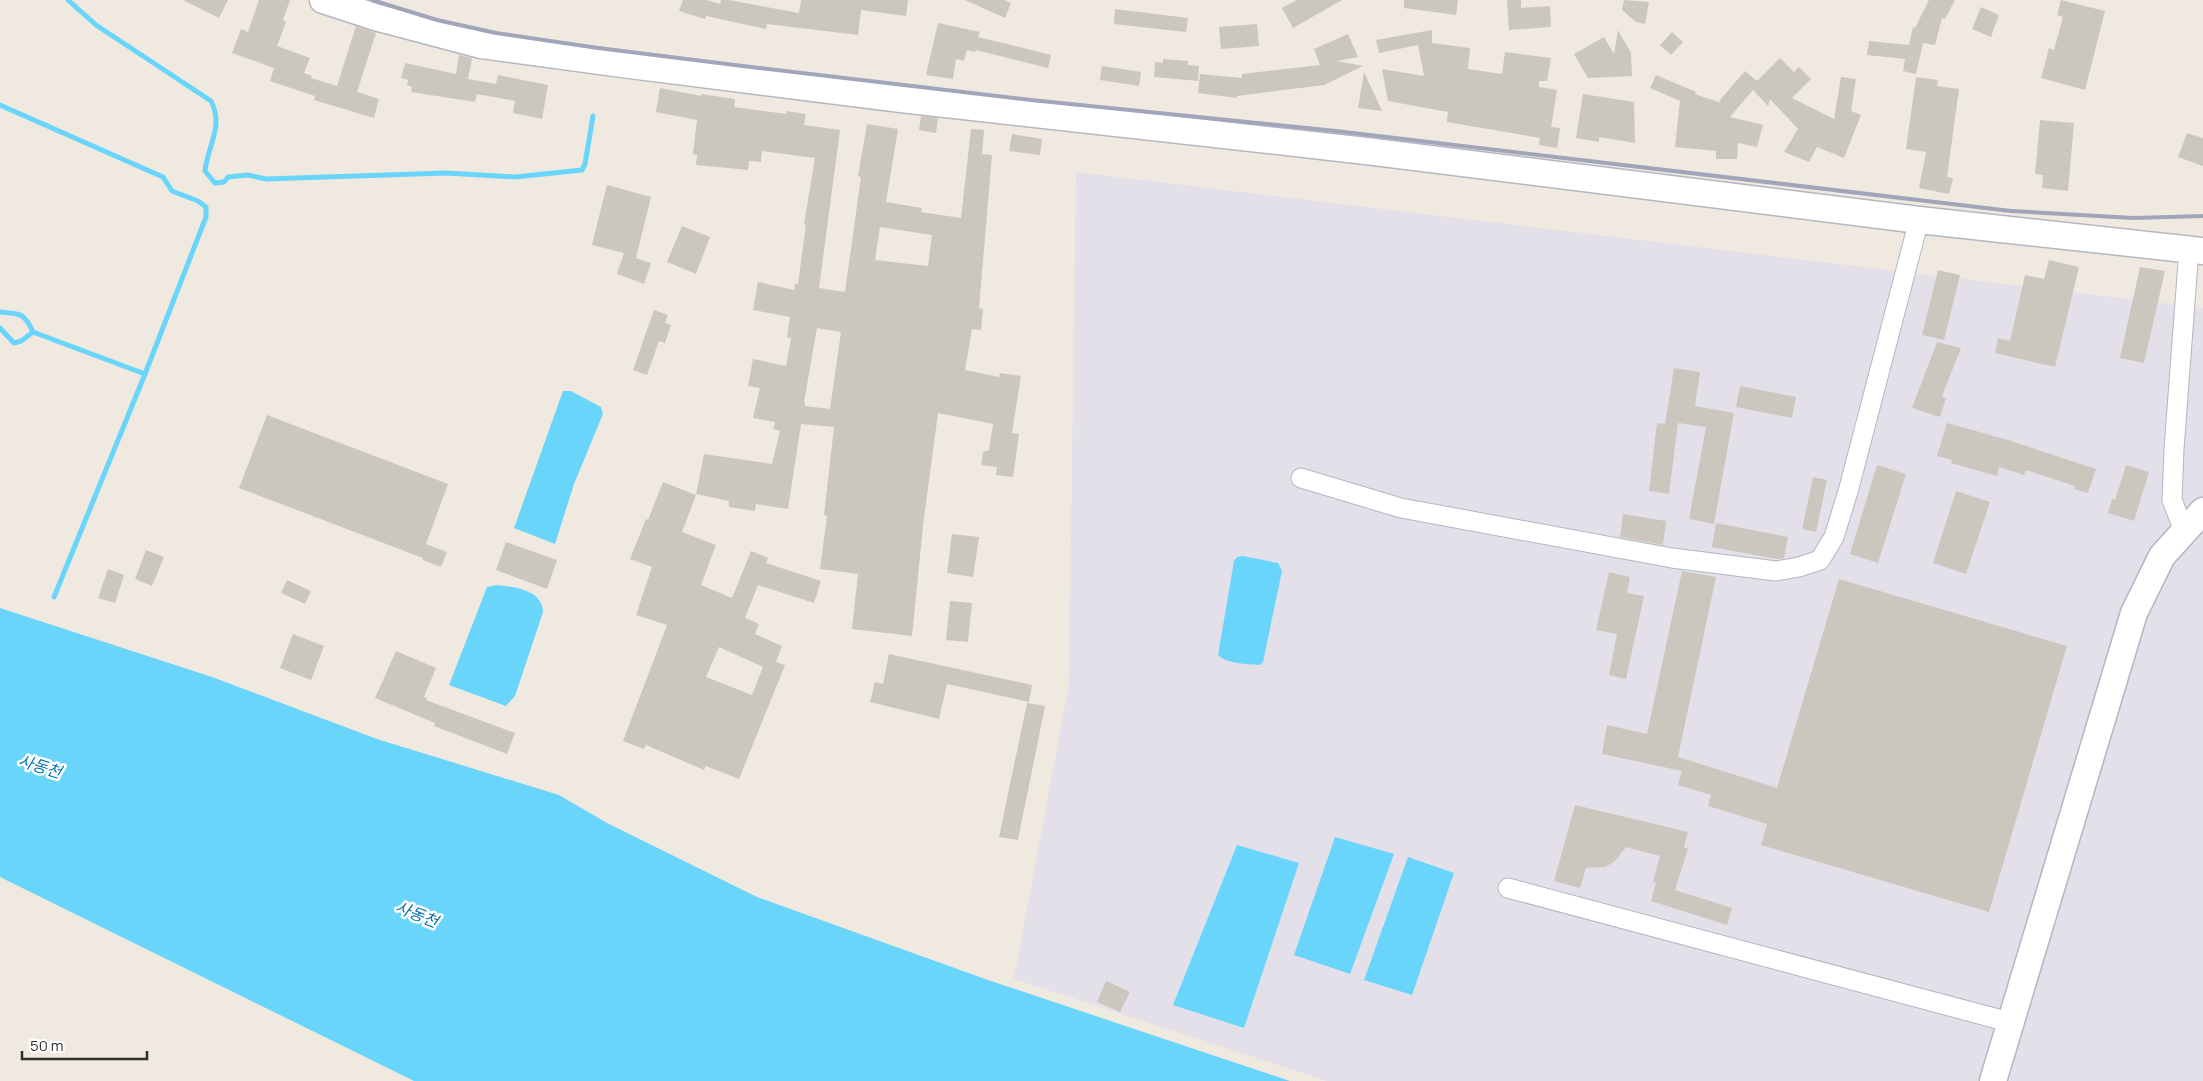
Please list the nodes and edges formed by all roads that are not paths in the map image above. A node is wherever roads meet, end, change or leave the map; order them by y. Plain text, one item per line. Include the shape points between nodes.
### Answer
1 (323, 0) edge
2 (1919, 220) junction
3 (2196, 250) edge
4 (1300, 478) dead end
5 (2203, 511) edge
6 (2184, 531) junction
7 (1508, 888) dead end
8 (2009, 1022) junction
9 (1993, 1081) edge

1 - 2 main road via 481,46
2 - 3 main road
2 - 4 street via 1844,504 1834,537 1820,560 1776,571 1672,558 1401,508
3 - 6 street via 2174,449 2172,500
5 - 6 main road
6 - 8 main road via 2162,556 2134,613
7 - 8 street
8 - 9 main road

